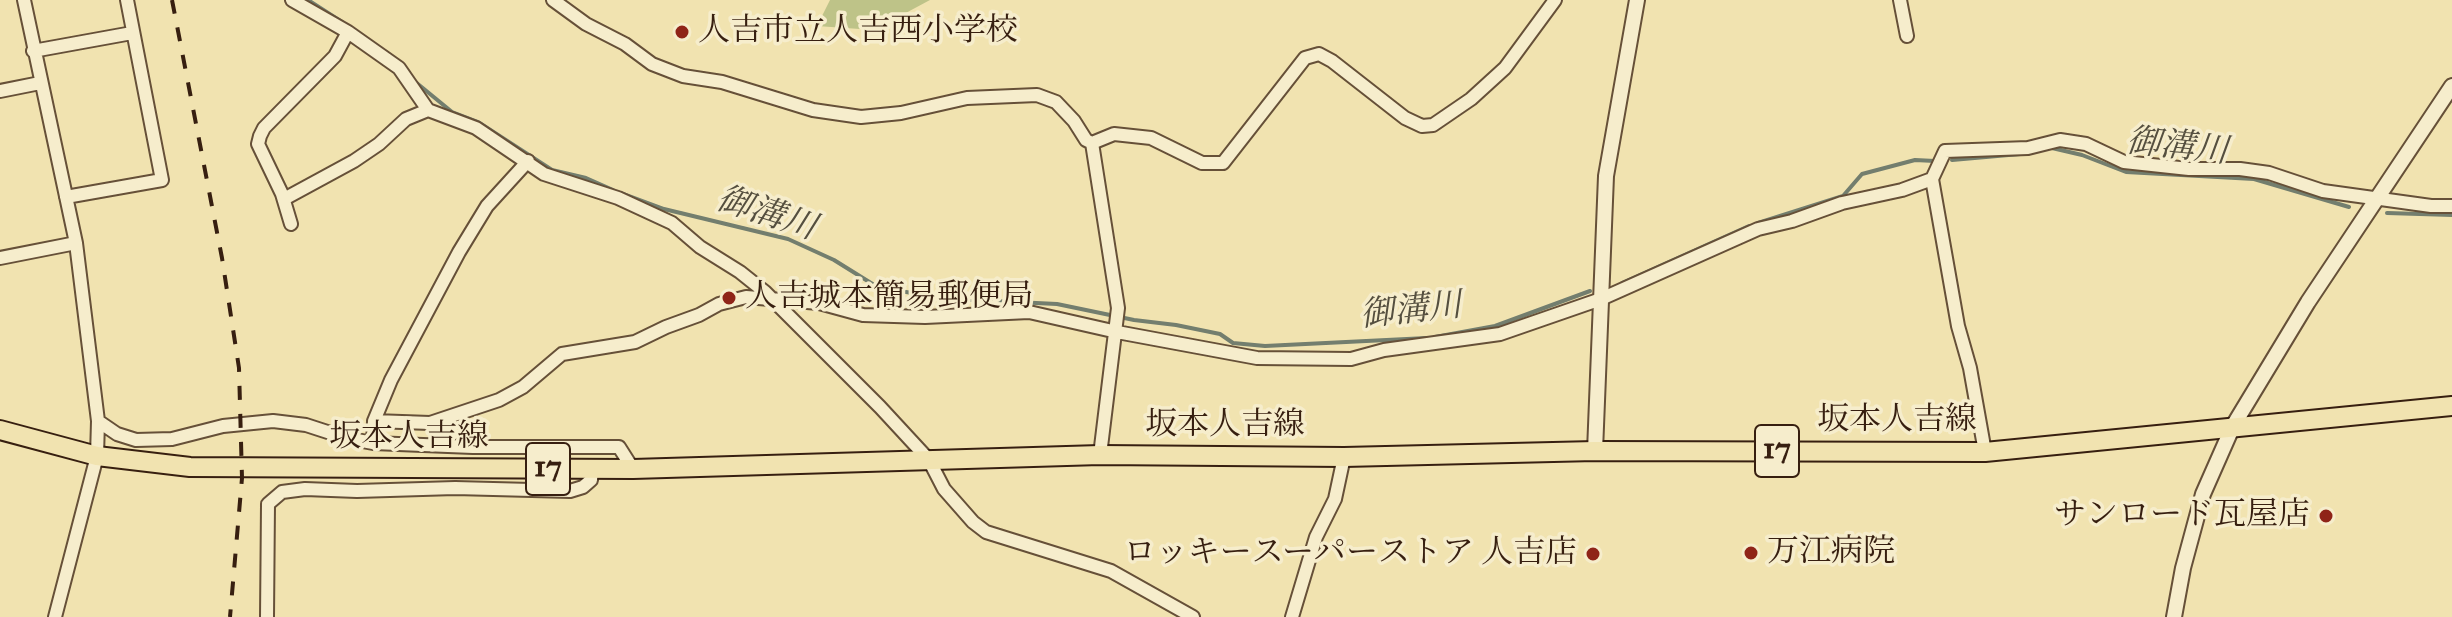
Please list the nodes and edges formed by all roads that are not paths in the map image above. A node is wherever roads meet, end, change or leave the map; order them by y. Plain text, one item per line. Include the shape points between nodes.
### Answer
1 (24, 0) edge
2 (127, 0) edge
3 (292, 0) edge
4 (553, 0) edge
5 (1555, 0) edge
6 (1637, 0) edge
7 (1900, 0) edge
8 (348, 32) junction
9 (132, 33) junction
10 (1907, 36) dead end
11 (33, 51) junction
12 (40, 83) junction
13 (2452, 86) edge
14 (0, 91) edge
15 (428, 110) junction
16 (1092, 143) junction
17 (528, 161) junction
18 (1932, 179) junction
19 (66, 197) junction
20 (284, 199) junction
21 (2378, 199) junction
22 (2452, 206) edge
23 (291, 224) dead end
24 (76, 243) junction
25 (0, 258) edge
26 (1601, 299) junction
27 (772, 300) junction
28 (1117, 332) junction
29 (2452, 406) edge
30 (98, 421) junction
31 (374, 421) junction
32 (2233, 426) junction
33 (0, 430) edge
34 (373, 443) junction
35 (1595, 451) junction
36 (1985, 452) junction
37 (1100, 455) junction
38 (97, 456) junction
39 (1344, 457) junction
40 (929, 460) junction
41 (592, 469) junction
42 (633, 469) junction
43 (55, 617) edge
44 (267, 617) edge
45 (1193, 617) edge
46 (1292, 617) edge
47 (2174, 617) edge

1 - 11 street
2 - 9 street
3 - 8 street
4 - 16 street via 652,64 683,76 861,117 967,98 1037,95 1056,102
5 - 16 street via 1505,68 1433,125 1405,118 1319,54 1305,58 1223,163 1202,163 1151,138 1114,134
6 - 26 street via 1606,176
7 - 10 street
8 - 15 street via 399,68
8 - 20 street via 335,56 260,136 258,144
9 - 11 street
9 - 19 street via 162,180
11 - 12 street
12 - 14 street
12 - 19 street
13 - 21 street
15 - 17 street via 476,128
15 - 20 street via 406,119 354,161
16 - 28 street via 1118,308
17 - 27 street via 544,174 618,198 672,223
17 - 31 street via 480,217
18 - 21 street via 1945,151 2028,148 2060,140 2086,144 2124,162 2269,173 2323,191
18 - 26 street via 1758,229
18 - 36 street
19 - 24 street
20 - 23 street
21 - 22 street
21 - 32 street
24 - 25 street
24 - 30 street
26 - 28 street via 1500,334 1351,359 1257,358
26 - 35 street
27 - 28 street via 819,303 863,315 1029,312
27 - 31 street via 746,297 635,342 562,354 499,400 430,423
27 - 40 street
28 - 37 street
29 - 32 main road, 坂本人吉線 / 17
30 - 34 street via 136,440 273,421
30 - 38 street
31 - 34 street
32 - 36 main road, 坂本人吉線 / 17
32 - 47 street via 2203,494
33 - 38 main road, 坂本人吉線 / 17
34 - 42 street via 619,447
35 - 36 main road, 坂本人吉線 / 17
35 - 39 main road, 坂本人吉線 / 17
37 - 39 main road, 坂本人吉線 / 17
37 - 40 main road, 坂本人吉線 / 17
38 - 41 main road, 坂本人吉線 / 17 via 190,467
38 - 43 street
39 - 46 street via 1335,499 1316,537
40 - 42 main road, 坂本人吉線 / 17
40 - 45 street via 944,489 986,532 1111,571
41 - 42 main road, 坂本人吉線 / 17
41 - 44 street via 591,480 570,491 282,492 268,504

